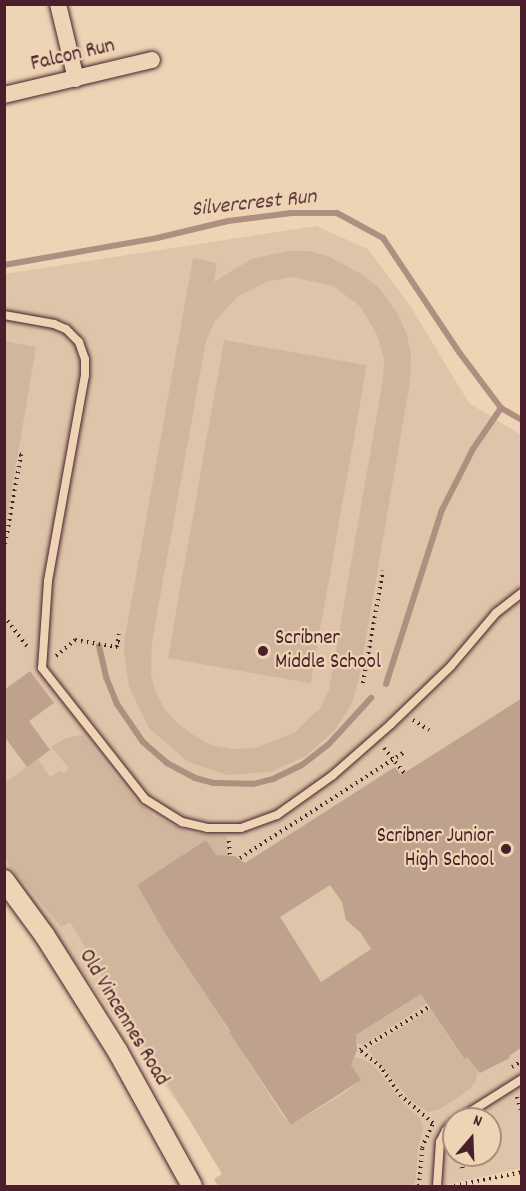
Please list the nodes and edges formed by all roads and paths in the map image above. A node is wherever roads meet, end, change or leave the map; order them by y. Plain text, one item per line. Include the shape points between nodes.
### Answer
1 (58, 4) edge
2 (152, 60) dead end
3 (76, 79) junction
4 (4, 95) edge
5 (4, 315) edge
6 (18, 454) dead end
7 (4, 550) edge
8 (383, 571) dead end
9 (522, 593) edge
10 (4, 615) edge
11 (119, 634) dead end
12 (118, 642) junction
13 (124, 643) dead end
14 (41, 666) junction
15 (363, 683) dead end
16 (375, 738) junction
17 (406, 751) dead end
18 (395, 758) junction
19 (404, 773) dead end
20 (240, 858) dead end
21 (4, 880) edge
22 (429, 1007) dead end
23 (522, 1079) edge
24 (478, 1107) edge
25 (442, 1138) edge
26 (462, 1167) edge
27 (463, 1170) dead end
28 (522, 1172) edge
29 (192, 1186) edge
30 (419, 1186) edge
31 (437, 1186) edge
32 (453, 1186) edge
33 (467, 1186) edge

1 - 3 street
2 - 3 street, Falcon Run
3 - 4 street, Falcon Run
5 - 14 lane via 66,329 80,342 86,358 48,581
6 - 7 path via 21,455
8 - 15 path
9 - 16 lane via 496,613 428,690
10 - 14 path
11 - 12 path
12 - 13 path
12 - 14 path via 117,646 75,640
14 - 16 lane via 145,799 182,822 207,828 250,826 276,815 333,775
16 - 18 path
17 - 18 path
18 - 19 path
18 - 20 path
21 - 29 street, Old Vincennes Road via 45,936 118,1052
22 - 30 path via 360,1050 381,1067 401,1096 433,1123 422,1148
23 - 24 lane
25 - 31 lane
26 - 27 path
28 - 33 path
32 - 33 path

